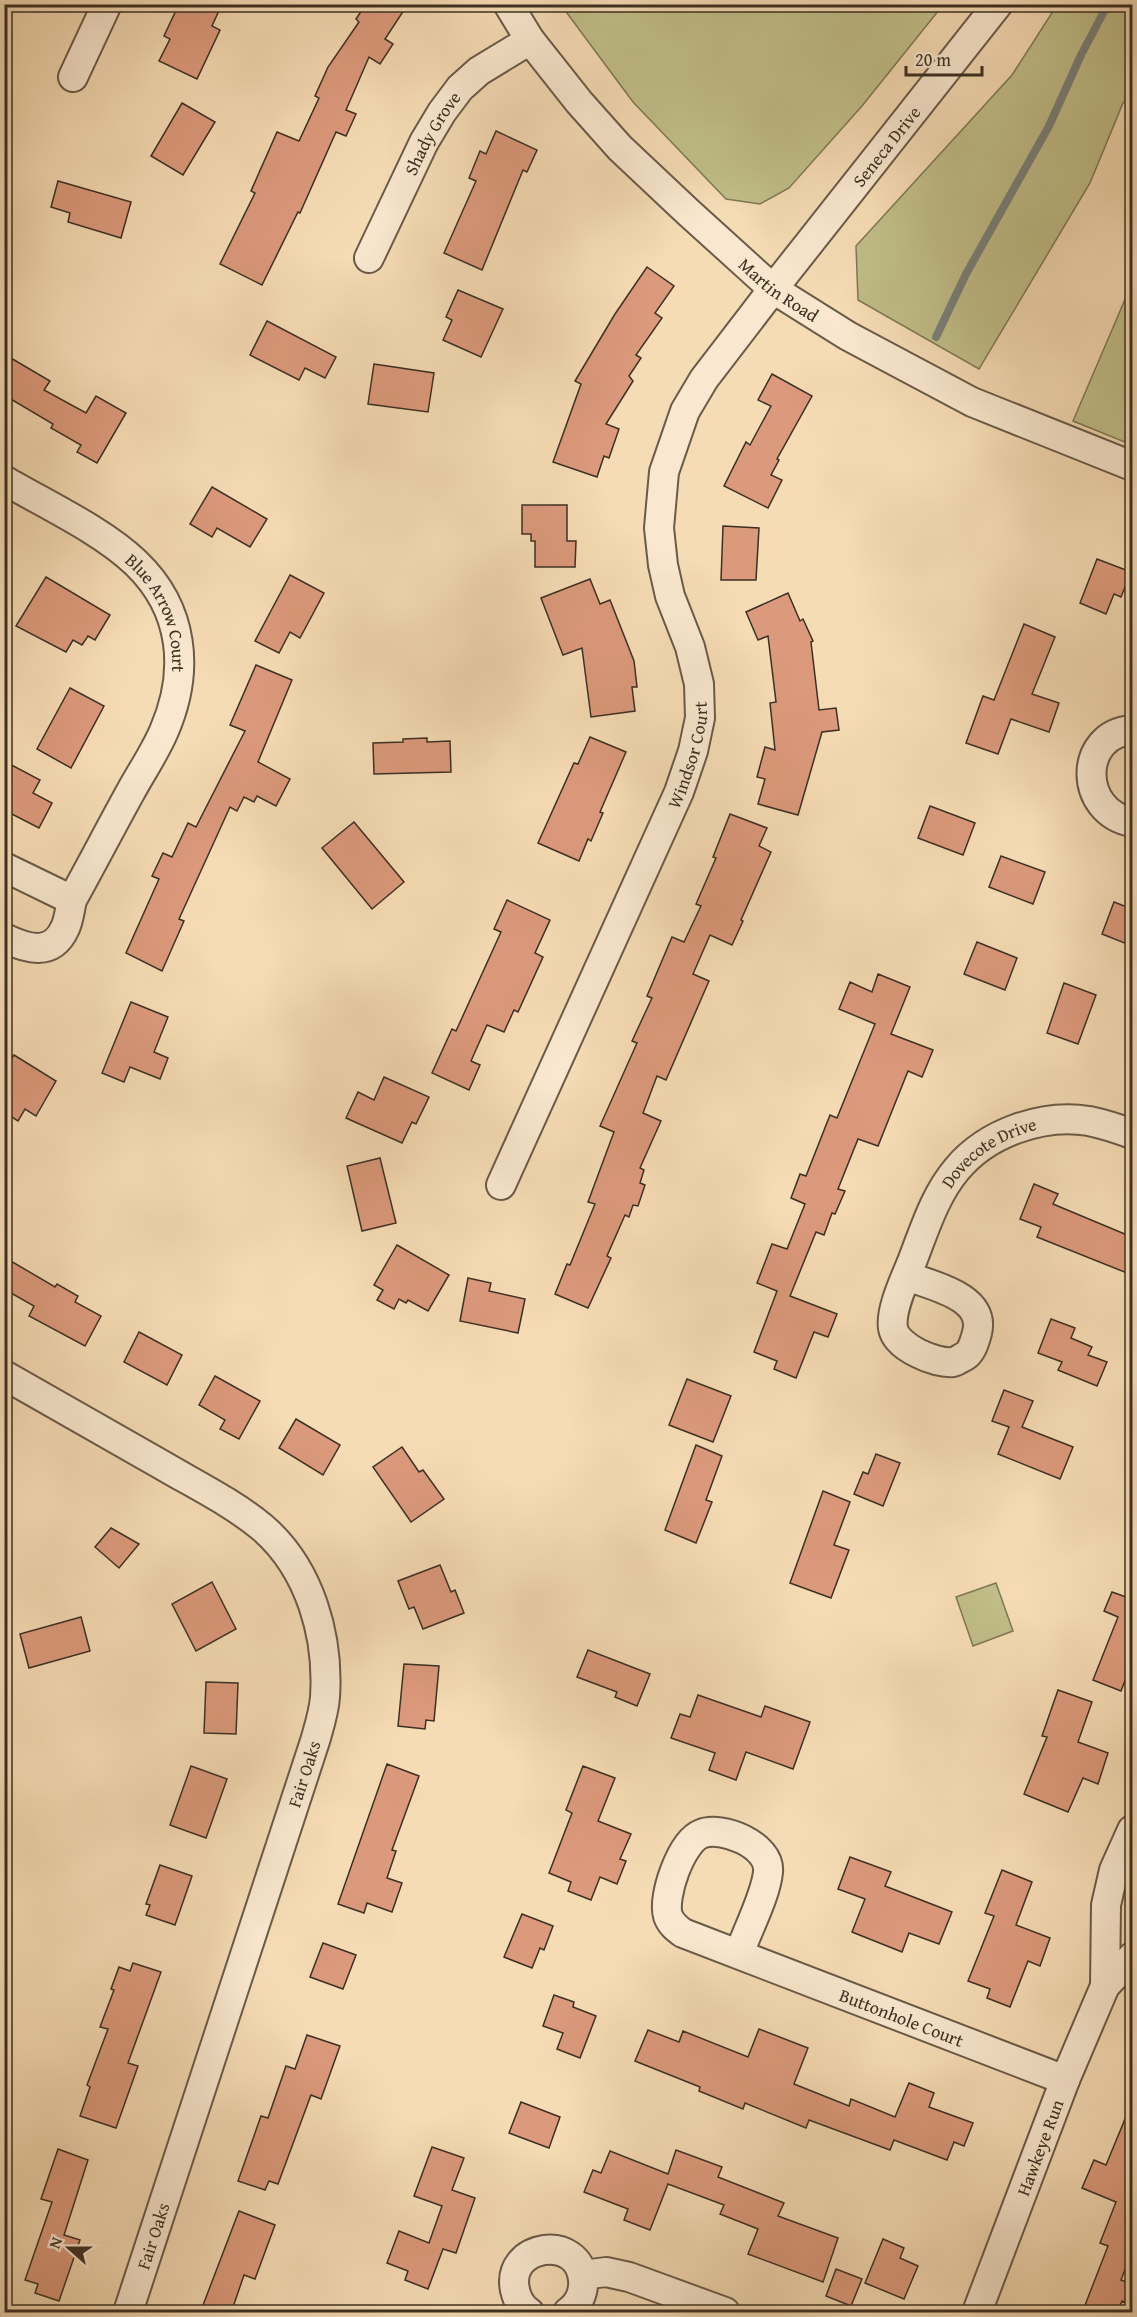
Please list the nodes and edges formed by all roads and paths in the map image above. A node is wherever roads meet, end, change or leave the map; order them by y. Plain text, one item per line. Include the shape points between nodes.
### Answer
1 (107, 4) edge
2 (508, 4) edge
3 (998, 4) edge
4 (531, 40) junction
5 (73, 77) dead end
6 (369, 258) dead end
7 (773, 288) junction
8 (1132, 466) edge
9 (4, 480) edge
10 (1132, 730) edge
11 (1132, 822) edge
12 (4, 867) edge
13 (72, 900) junction
14 (4, 938) edge
15 (1132, 1134) edge
16 (501, 1185) dead end
17 (907, 1276) dead end
18 (4, 1375) edge
19 (1132, 1830) edge
20 (739, 1954) dead end
21 (1132, 1957) edge
22 (1105, 1986) junction
23 (1065, 2080) junction
24 (583, 2275) junction
25 (128, 2313) edge
26 (529, 2313) edge
27 (568, 2313) edge
28 (725, 2313) edge
29 (977, 2313) edge

1 - 5 street
2 - 4 street, Martin Road
3 - 7 street, Seneca Drive
4 - 6 street, Shady Grove via 479,71 442,112
4 - 7 street, Martin Road via 620,148
7 - 8 street, Martin Road via 848,336 972,402
7 - 16 street, Windsor Court via 704,379 685,411 664,472 659,528 663,565 699,684 700,718 693,752 679,792
9 - 13 street, Blue Arrow Court via 110,542 136,563 155,584 169,609 180,655 179,682 163,732
10 - 11 street via 1103,744 1090,774 1097,799 1108,812
12 - 13 street
13 - 14 street, Blue Arrow Court via 66,928 47,946 23,947
15 - 17 street, Dovecote Drive via 1088,1121 1059,1120 1004,1133 980,1148 957,1168 941,1192
18 - 25 street, Fair Oaks via 210,1492 263,1528 291,1558 308,1588 325,1664 325,1699 315,1741
19 - 22 street, Hawkeye Run via 1114,1870 1106,1905
20 - 23 street, Buttonhole Court
21 - 22 street, Hawkeye Run
22 - 23 street, Hawkeye Run
23 - 29 street, Hawkeye Run
24 - 26 street via 575,2261 563,2252 549,2248 526,2256 513,2283 517,2299
24 - 27 street via 581,2298
24 - 28 street via 606,2272 629,2277

